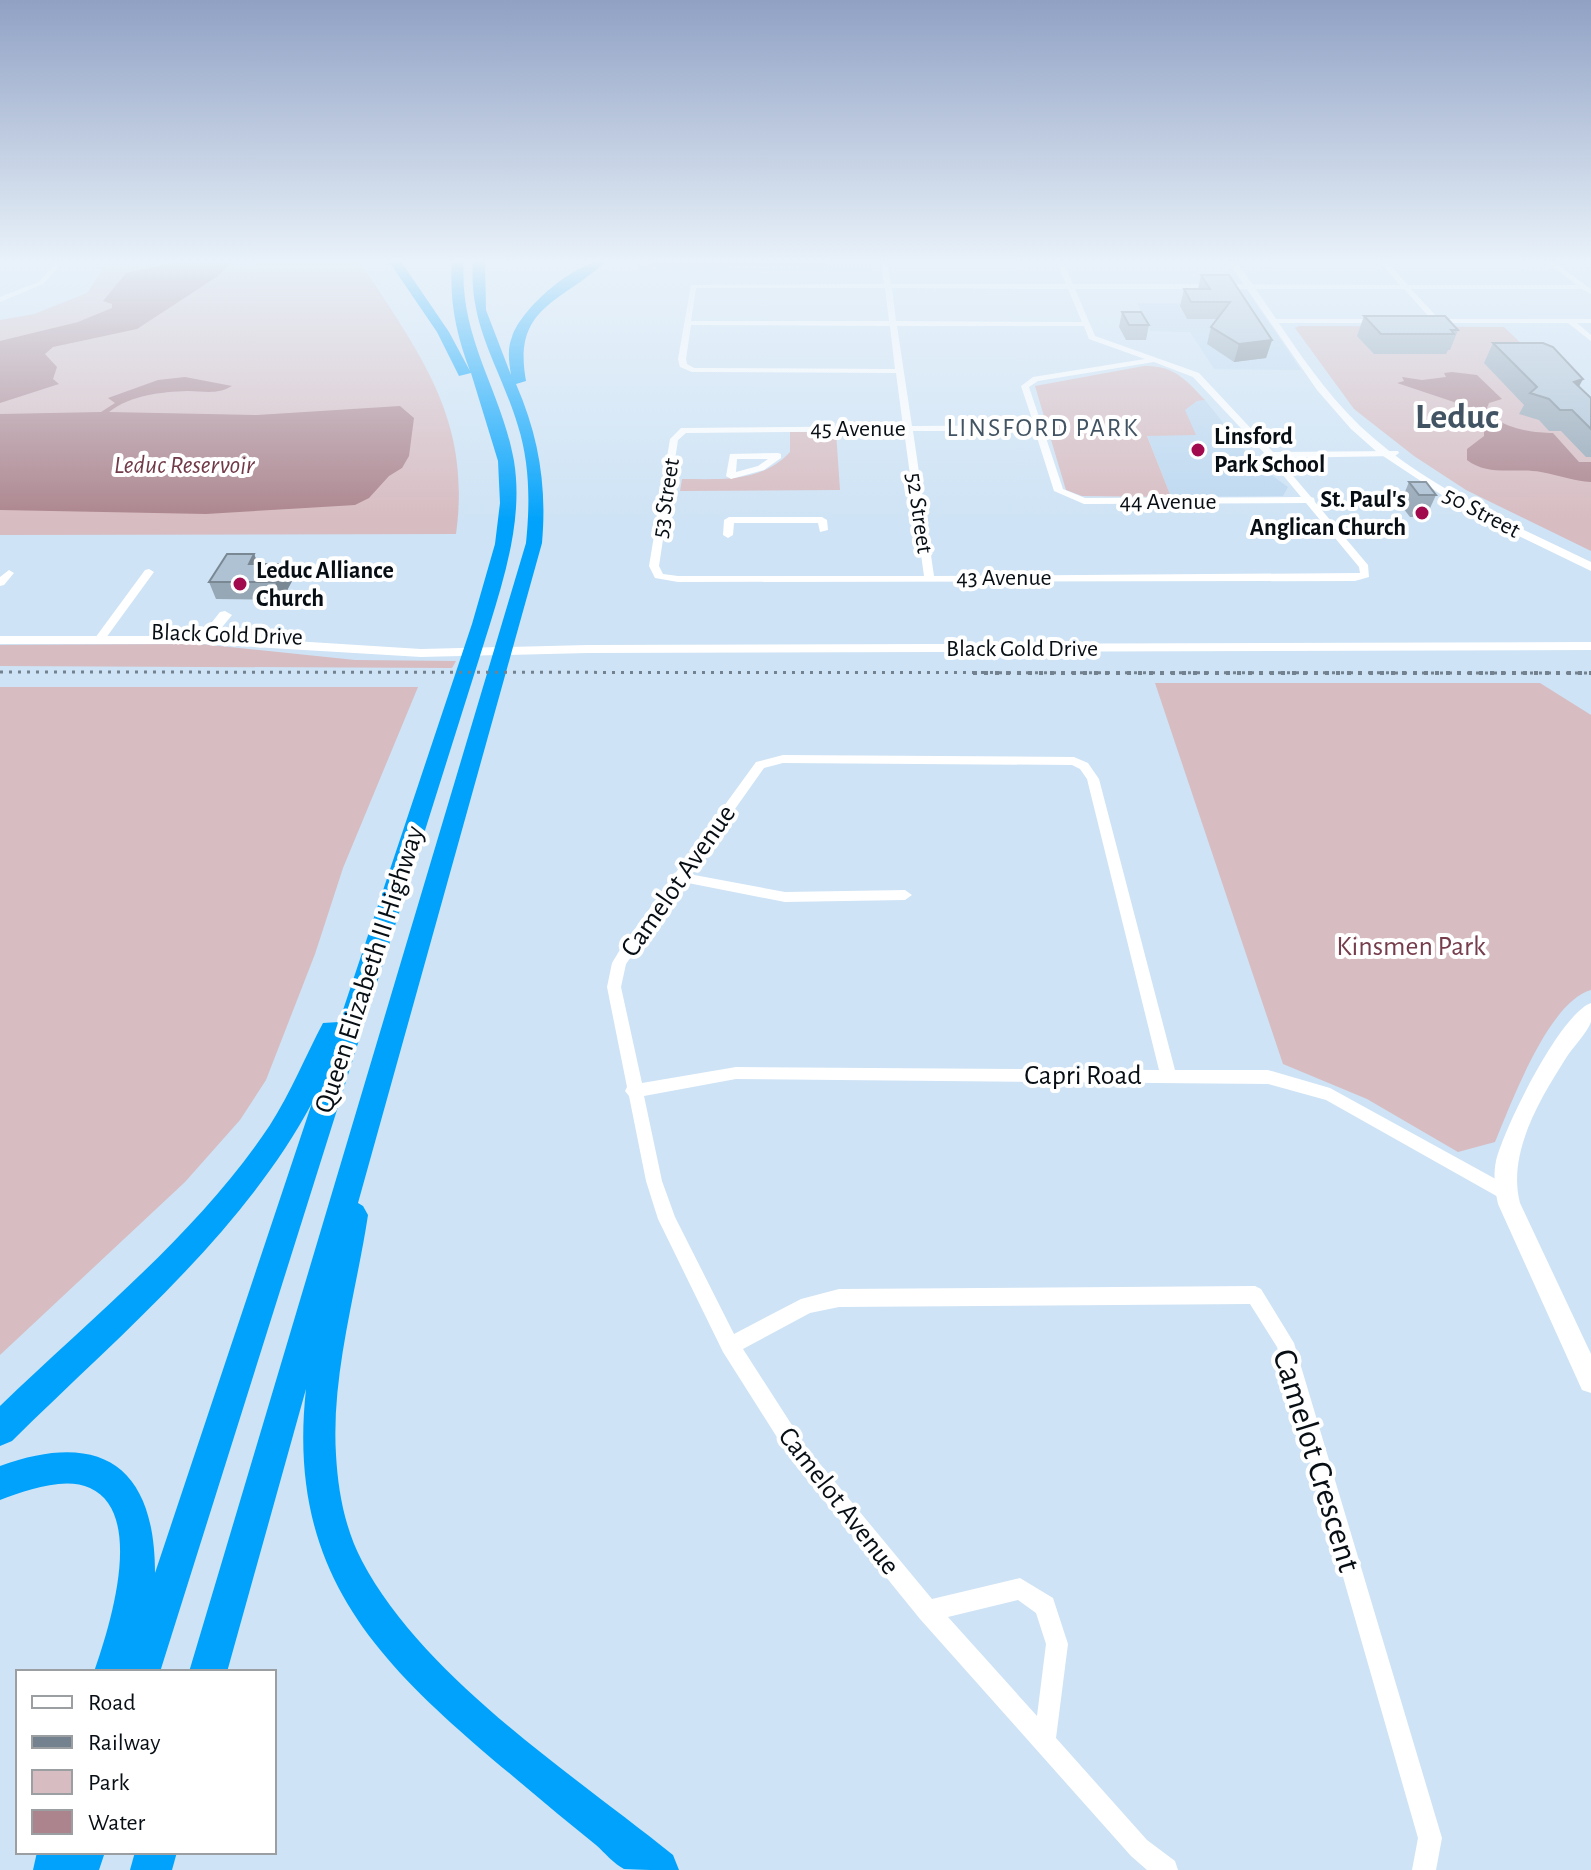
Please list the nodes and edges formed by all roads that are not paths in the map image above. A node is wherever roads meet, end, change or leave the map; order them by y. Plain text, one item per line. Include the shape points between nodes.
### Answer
1 (451, 347) edge
2 (469, 347) edge
3 (494, 347) edge
4 (514, 347) edge
5 (686, 347) edge
6 (897, 347) edge
7 (1120, 347) edge
8 (1297, 347) edge
9 (1158, 360) junction
10 (900, 371) junction
11 (908, 428) junction
12 (1037, 428) junction
13 (779, 429) junction
14 (679, 431) joint
15 (532, 448) junction
16 (1390, 453) junction
17 (1271, 455) junction
18 (778, 456) junction
19 (506, 460) junction
20 (1311, 500) junction
21 (823, 530) dead end
22 (728, 535) dead end
23 (1591, 557) edge
24 (654, 566) joint
25 (1591, 567) edge
26 (149, 572) dead end
27 (9, 573) dead end
28 (929, 577) junction
29 (0, 583) edge
30 (225, 615) dead end
31 (0, 631) edge
32 (102, 636) junction
33 (208, 636) junction
34 (0, 640) edge
35 (1591, 646) edge
36 (680, 877) junction
37 (905, 895) dead end
38 (388, 904) junction
39 (1591, 1011) edge
40 (1168, 1074) junction
41 (633, 1091) junction
42 (366, 1127) junction
43 (1506, 1193) junction
44 (730, 1346) junction
45 (1591, 1381) edge
46 (0, 1429) edge
47 (0, 1483) edge
48 (928, 1611) junction
49 (114, 1670) edge
50 (142, 1670) edge
51 (209, 1670) edge
52 (1045, 1738) junction
53 (658, 1870) edge
54 (1166, 1870) edge
55 (1424, 1870) edge

1 - 19 highway
2 - 19 highway, Queen Elizabeth II Highway
3 - 15 highway, Queen Elizabeth II Highway
4 - 15 highway via 513,362 529,408
5 - 10 street via 683,365 692,370
6 - 10 street, 52 Street
7 - 9 street
8 - 16 main road, 50 Street via 1336,406
9 - 12 street via 1030,380 1025,386
9 - 17 street via 1196,375
10 - 11 street, 52 Street
11 - 12 street, 45 Avenue
11 - 13 street, 45 Avenue
11 - 28 street, 52 Street
12 - 20 street, 44 Avenue via 1055,485 1073,499
13 - 14 street, 45 Avenue
13 - 18 street
14 - 24 street, 53 Street
15 - 42 highway, Queen Elizabeth II Highway via 534,543
16 - 17 street
16 - 23 main road, 50 Street via 1463,496
16 - 25 main road, 50 Street via 1470,507
17 - 20 street
18 - 18 street via 761,468 731,476 733,456
19 - 38 highway, Queen Elizabeth II Highway via 507,531
20 - 28 street, 43 Avenue via 1365,575
21 - 22 street via 822,520 729,520
24 - 28 street, 43 Avenue via 659,576 678,579
26 - 32 street
27 - 29 street
30 - 33 main road
31 - 32 main road, Black Gold Drive
32 - 33 main road, Black Gold Drive
32 - 34 main road, Black Gold Drive
33 - 35 main road, Black Gold Drive via 389,652
36 - 37 street via 785,897
36 - 40 street, Camelot Avenue via 752,771 768,761 1074,761 1093,779
36 - 41 street, Camelot Avenue via 615,975
38 - 46 highway via 304,1095 262,1162 208,1226
38 - 50 highway, Queen Elizabeth II Highway
39 - 43 main road via 1559,1050 1512,1145
40 - 41 street, Capri Road via 736,1073
40 - 43 street, Capri Road via 1268,1077 1310,1087
41 - 44 street, Camelot Avenue via 667,1219
42 - 51 highway, Queen Elizabeth II Highway
42 - 53 highway via 321,1408 321,1485 339,1553 384,1628 434,1686
43 - 45 main road
44 - 48 street, Camelot Avenue via 799,1454
44 - 55 street, Camelot Crescent via 807,1305 839,1298 1255,1295 1285,1343 1422,1808 1430,1838
47 - 49 highway via 48,1470 79,1470 107,1479 121,1499 133,1530 137,1567
48 - 52 street, Camelot Avenue
48 - 52 street via 1020,1589 1045,1606 1057,1644
52 - 54 street, Camelot Avenue via 1139,1848

